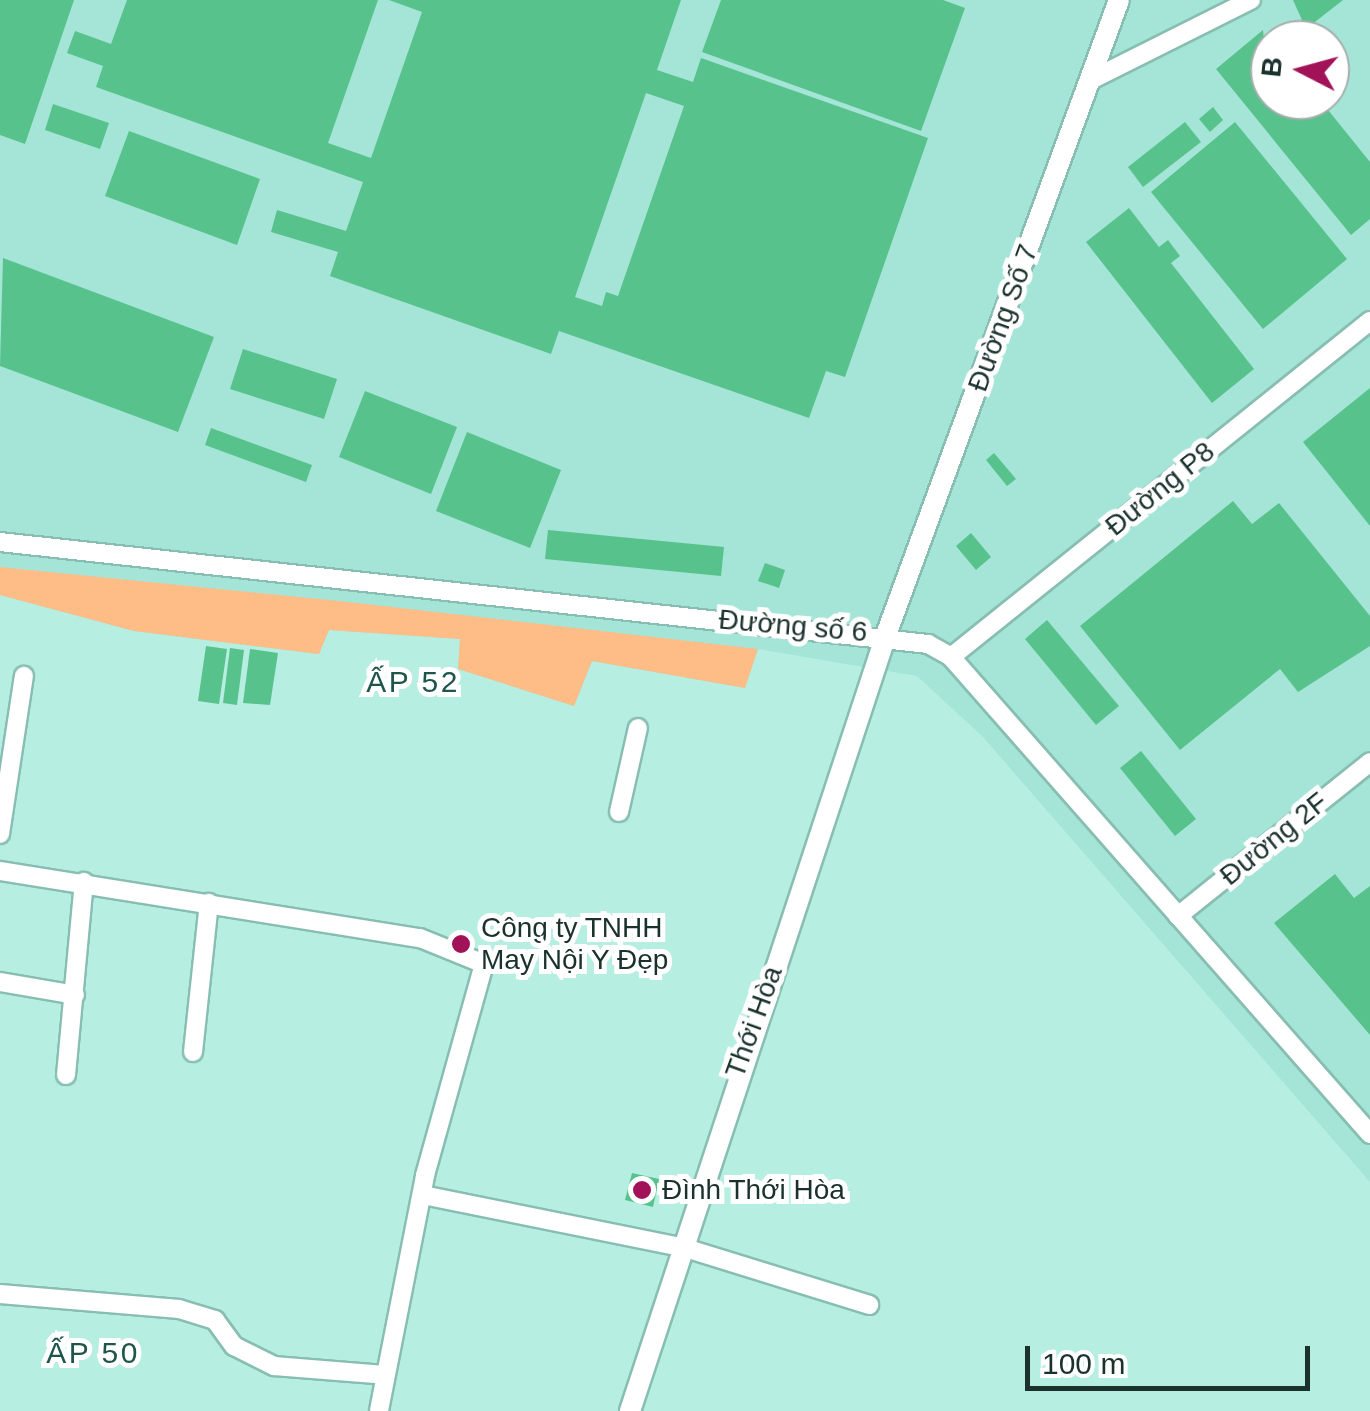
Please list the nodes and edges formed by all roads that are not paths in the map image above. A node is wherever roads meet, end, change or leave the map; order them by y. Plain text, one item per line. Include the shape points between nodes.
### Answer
1 (1119, 0) edge
2 (1251, 0) edge
3 (1091, 80) junction
4 (1370, 321) edge
5 (0, 542) edge
6 (886, 635) junction
7 (951, 656) junction
8 (24, 676) dead end
9 (638, 728) dead end
10 (1370, 762) edge
11 (619, 812) dead end
12 (0, 834) edge
13 (0, 871) edge
14 (84, 882) junction
15 (209, 902) junction
16 (1178, 916) junction
17 (0, 982) edge
18 (75, 995) junction
19 (193, 1052) dead end
20 (66, 1075) dead end
21 (1370, 1134) edge
22 (423, 1195) junction
23 (682, 1247) junction
24 (0, 1294) edge
25 (869, 1305) dead end
26 (385, 1375) junction
27 (378, 1411) edge
28 (630, 1411) edge

1 - 3 street, Đường Số 7
2 - 3 street
3 - 6 street, Đường Số 7
4 - 7 street, Đường P8
5 - 6 street, Đường số 6
6 - 7 street, Đường số 6
6 - 23 street, Thới Hòa
7 - 16 street
8 - 12 street
9 - 11 street
10 - 16 street, Đường 2F
13 - 14 street
14 - 15 street
14 - 18 street
15 - 19 street
15 - 22 street via 420,938 484,964
16 - 21 street
17 - 18 street
18 - 20 street
22 - 23 street
22 - 26 street
23 - 25 street
23 - 28 street, Thới Hòa
24 - 26 street via 179,1309 215,1320 234,1346 274,1366
26 - 27 street

